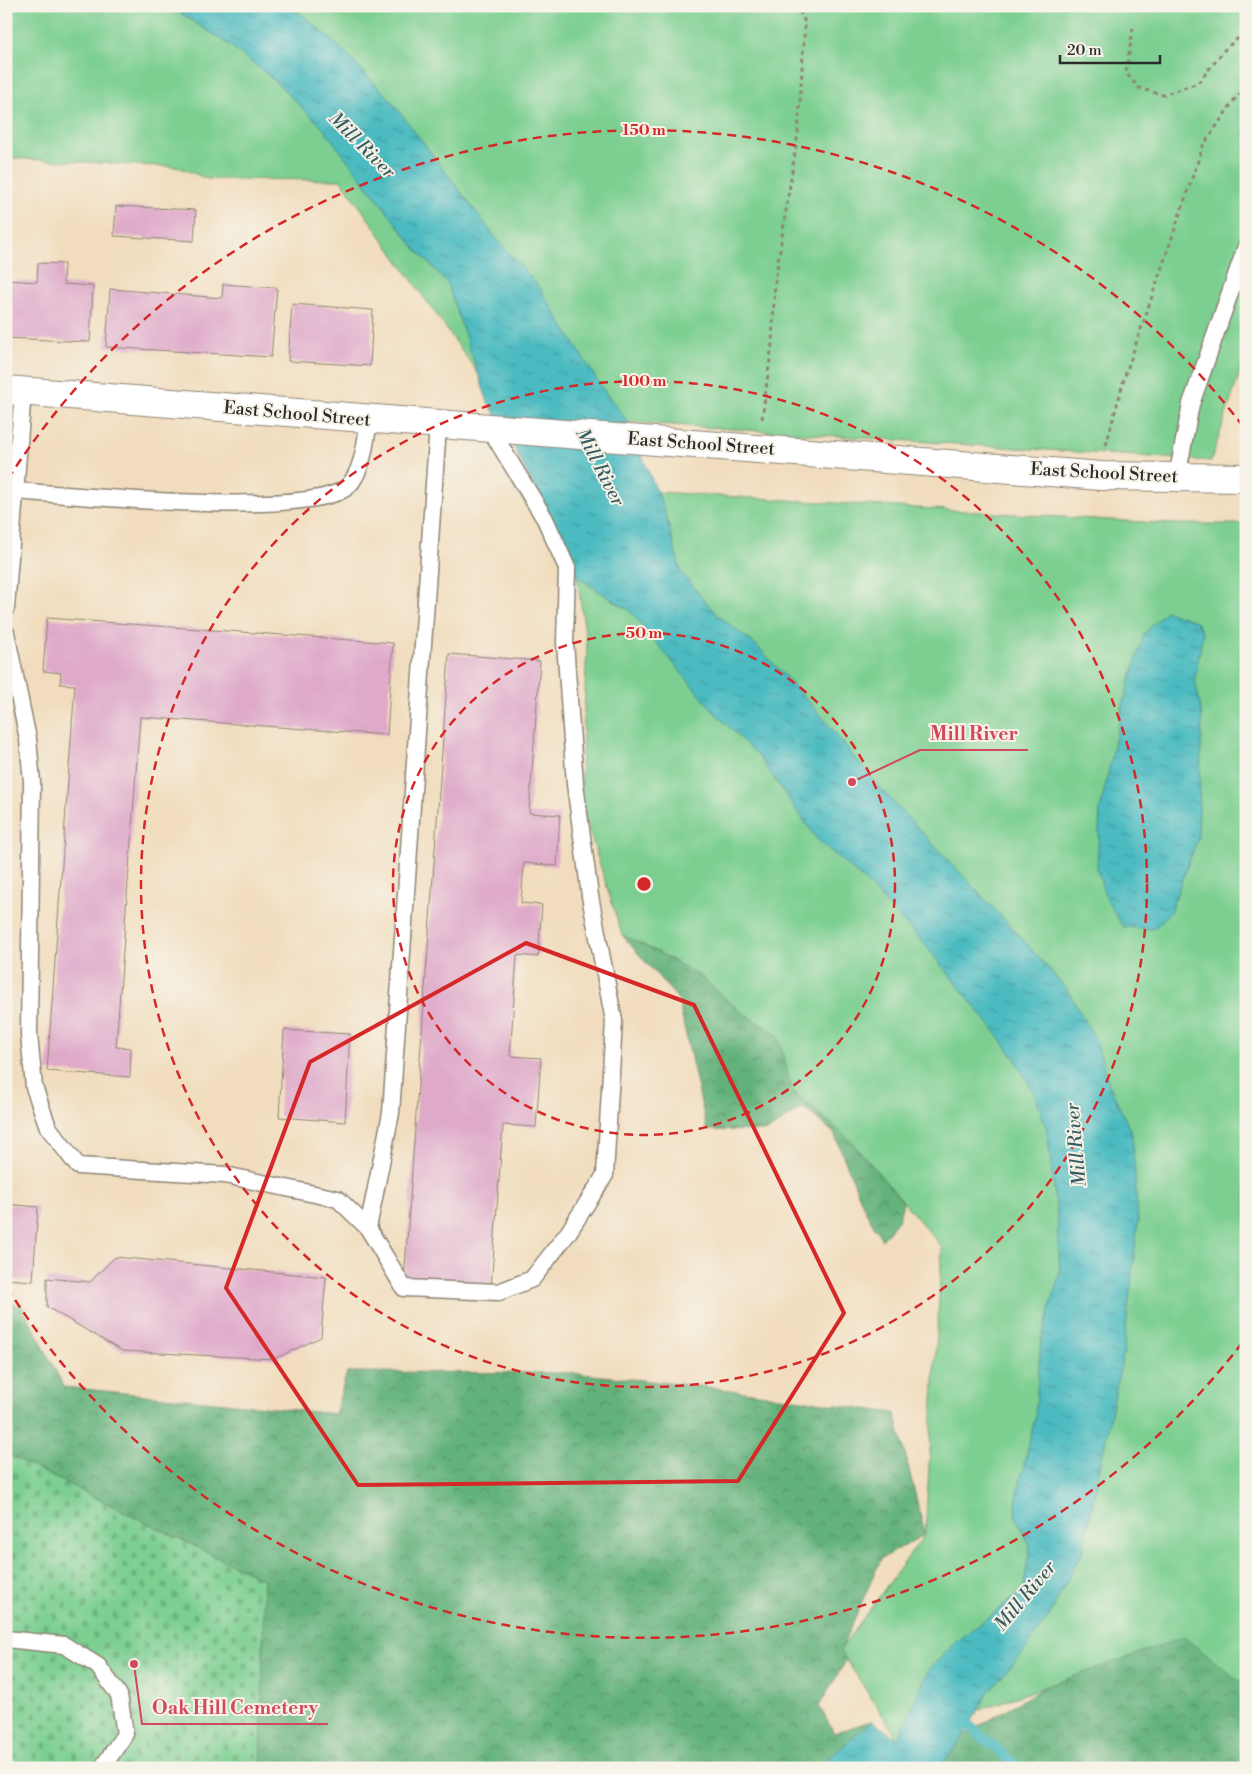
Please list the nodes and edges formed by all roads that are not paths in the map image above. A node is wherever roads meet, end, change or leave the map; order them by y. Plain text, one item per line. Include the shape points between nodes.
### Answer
1 (1246, 247) edge
2 (15, 391) edge
3 (369, 420) junction
4 (438, 425) junction
5 (494, 430) junction
6 (1177, 477) junction
7 (1246, 478) edge
8 (15, 491) junction
9 (6, 608) edge
10 (6, 633) edge
11 (368, 1228) junction
12 (6, 1639) edge
13 (102, 1768) edge

1 - 6 lane via 1191,404
2 - 3 street, East School Street
2 - 8 lane
3 - 4 street, East School Street
3 - 8 lane via 362,462 347,487 312,500 250,504
4 - 5 street, East School Street
4 - 11 lane via 391,1113
5 - 6 street, East School Street via 1101,476
5 - 11 lane via 545,519 567,568 565,642 575,784 590,896 614,1021 605,1175 568,1233 532,1279 499,1292 404,1288
6 - 7 street, East School Street
8 - 9 lane
10 - 11 lane via 28,739 32,782 28,1036 34,1087 48,1127 78,1166 225,1175 338,1199
12 - 13 lane via 64,1646 98,1666 119,1695 125,1734

